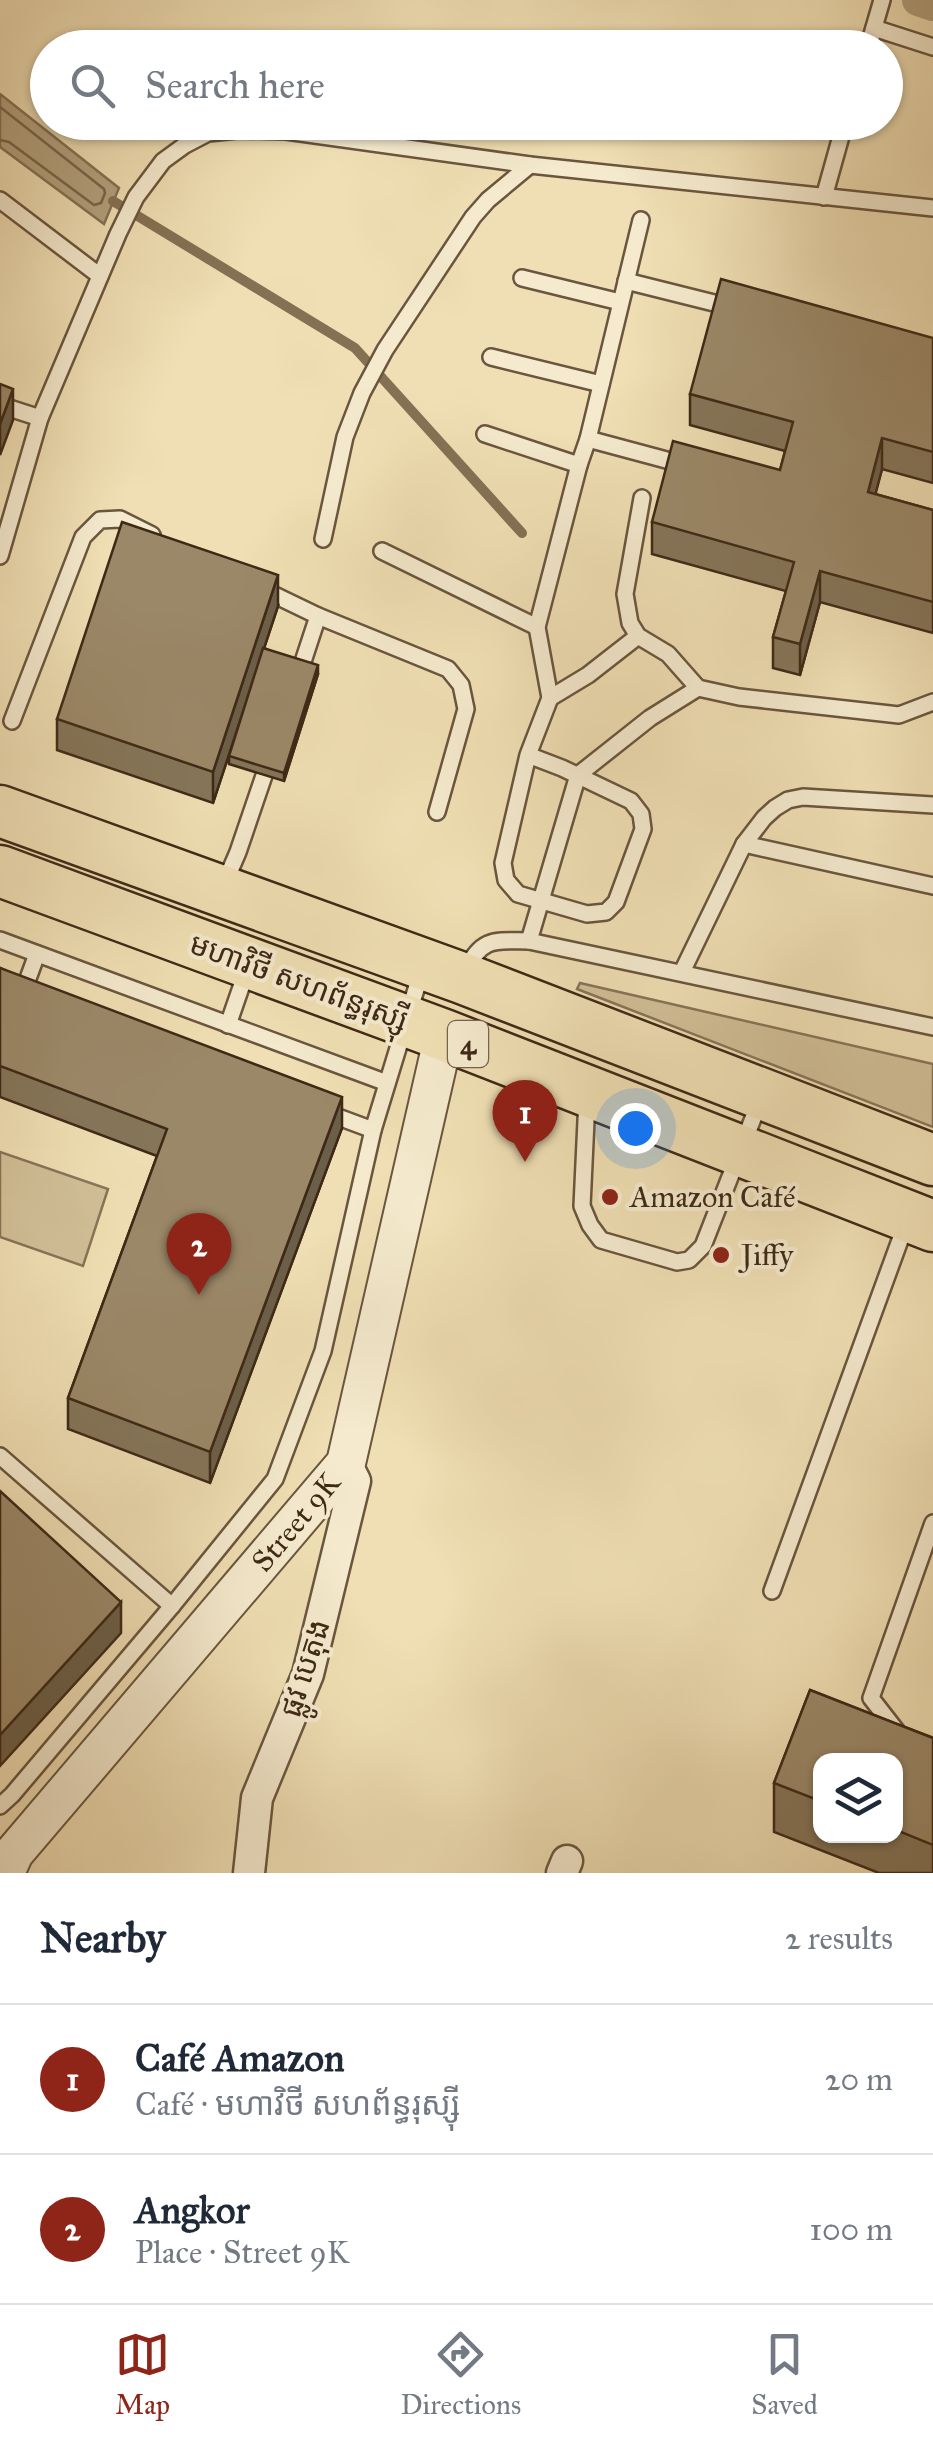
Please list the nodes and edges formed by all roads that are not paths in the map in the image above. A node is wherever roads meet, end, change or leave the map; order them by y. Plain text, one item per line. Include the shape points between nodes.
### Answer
1 (882, 0) edge
2 (874, 28) joint
3 (880, 30) edge
4 (903, 37) edge
5 (933, 47) edge
6 (195, 140) edge
7 (351, 140) edge
8 (841, 140) edge
9 (530, 165) junction
10 (824, 196) junction
11 (0, 200) edge
12 (933, 208) edge
13 (641, 220) dead end
14 (100, 276) junction
15 (522, 278) dead end
16 (626, 280) junction
17 (620, 302) junction
18 (742, 310) edge
19 (491, 357) dead end
20 (601, 384) junction
21 (0, 405) edge
22 (40, 418) junction
23 (486, 434) dead end
24 (588, 438) junction
25 (578, 465) junction
26 (698, 469) edge
27 (642, 498) dead end
28 (324, 539) dead end
29 (169, 544) edge
30 (382, 551) dead end
31 (0, 556) edge
32 (252, 584) edge
33 (318, 616) junction
34 (537, 627) junction
35 (638, 636) junction
36 (294, 688) edge
37 (698, 688) junction
38 (550, 698) junction
39 (933, 702) edge
40 (12, 721) dead end
41 (275, 743) edge
42 (528, 755) junction
43 (578, 775) junction
44 (933, 805) edge
45 (0, 812) edge
46 (438, 812) dead end
47 (744, 844) junction
48 (0, 871) edge
49 (933, 886) edge
50 (221, 890) junction
51 (541, 901) junction
52 (0, 940) edge
53 (530, 941) junction
54 (37, 954) junction
55 (250, 963) junction
56 (443, 971) junction
57 (682, 972) junction
58 (39, 1006) edge
59 (228, 1025) junction
60 (933, 1027) edge
61 (424, 1028) junction
62 (386, 1084) junction
63 (587, 1090) junction
64 (762, 1094) junction
65 (299, 1102) edge
66 (373, 1130) junction
67 (741, 1152) junction
68 (933, 1160) edge
69 (921, 1222) edge
70 (0, 1456) edge
71 (346, 1463) junction
72 (933, 1523) edge
73 (772, 1591) dead end
74 (172, 1606) junction
75 (933, 1747) edge
76 (0, 1806) edge
77 (5, 1873) edge
78 (249, 1873) edge

1 - 2 lane
2 - 3 lane
4 - 5 lane
6 - 14 lane via 163,161 136,197
7 - 9 lane
8 - 10 lane
9 - 10 lane
9 - 28 lane via 473,217 385,350 345,437
10 - 12 lane
11 - 14 lane
13 - 16 lane
14 - 22 lane
15 - 17 lane
16 - 17 lane
16 - 18 lane
17 - 20 lane
19 - 20 lane
20 - 24 lane
21 - 22 lane
22 - 31 lane
23 - 25 lane
24 - 25 lane
24 - 26 lane
25 - 34 lane
27 - 35 lane via 625,594
29 - 40 lane via 120,519 100,520 82,537
30 - 34 lane
32 - 33 lane
33 - 36 lane
33 - 46 lane via 448,669 461,684 466,710
34 - 38 lane
35 - 37 lane via 668,654
35 - 38 lane
37 - 39 lane via 899,715
37 - 43 lane
38 - 42 lane
41 - 50 lane
42 - 43 lane
42 - 51 lane via 503,863 518,894
43 - 51 lane
43 - 51 lane via 632,801 643,829 616,902 606,912 587,914
44 - 47 lane via 788,800
45 - 50 highway, មហាវិថី សហព័ន្ធរុស្ស៊ី / 4
47 - 49 lane
47 - 57 lane
48 - 55 highway, មហាវិថី សហព័ន្ធរុស្ស៊ី / 4
50 - 56 highway, មហាវិថី សហព័ន្ធរុស្ស៊ី / 4
51 - 53 lane
52 - 54 lane
53 - 56 lane via 483,944
53 - 57 lane
54 - 58 lane via 15,997
54 - 59 lane
55 - 59 lane
55 - 61 highway, មហាវិថី សហព័ន្ធរុស្ស៊ី / 4
56 - 61 highway
56 - 64 highway, មហាវិថី សហព័ន្ធរុស្ស៊ី / 4
57 - 60 lane
59 - 62 lane
61 - 62 lane
61 - 63 highway, មហាវិថី សហព័ន្ធរុស្ស៊ី / 4
61 - 71 street, Street 9K
62 - 66 lane
63 - 67 highway, មហាវិថី សហព័ន្ធរុស្ស៊ី / 4
63 - 67 lane via 582,1206 601,1240 690,1260 703,1246
64 - 67 lane
64 - 68 highway, មហាវិថី សហព័ន្ធរុស្ស៊ី / 4
65 - 66 lane
66 - 74 lane via 322,1351 274,1479
67 - 69 highway, មហាវិថី សហព័ន្ធរុស្ស៊ី / 4
69 - 73 lane
70 - 74 lane
71 - 77 street, Street 9K via 14,1853
71 - 78 street, ផ្លូវ បេតុង via 355,1481 308,1674 257,1798
72 - 75 lane via 871,1698 899,1734
74 - 76 lane

